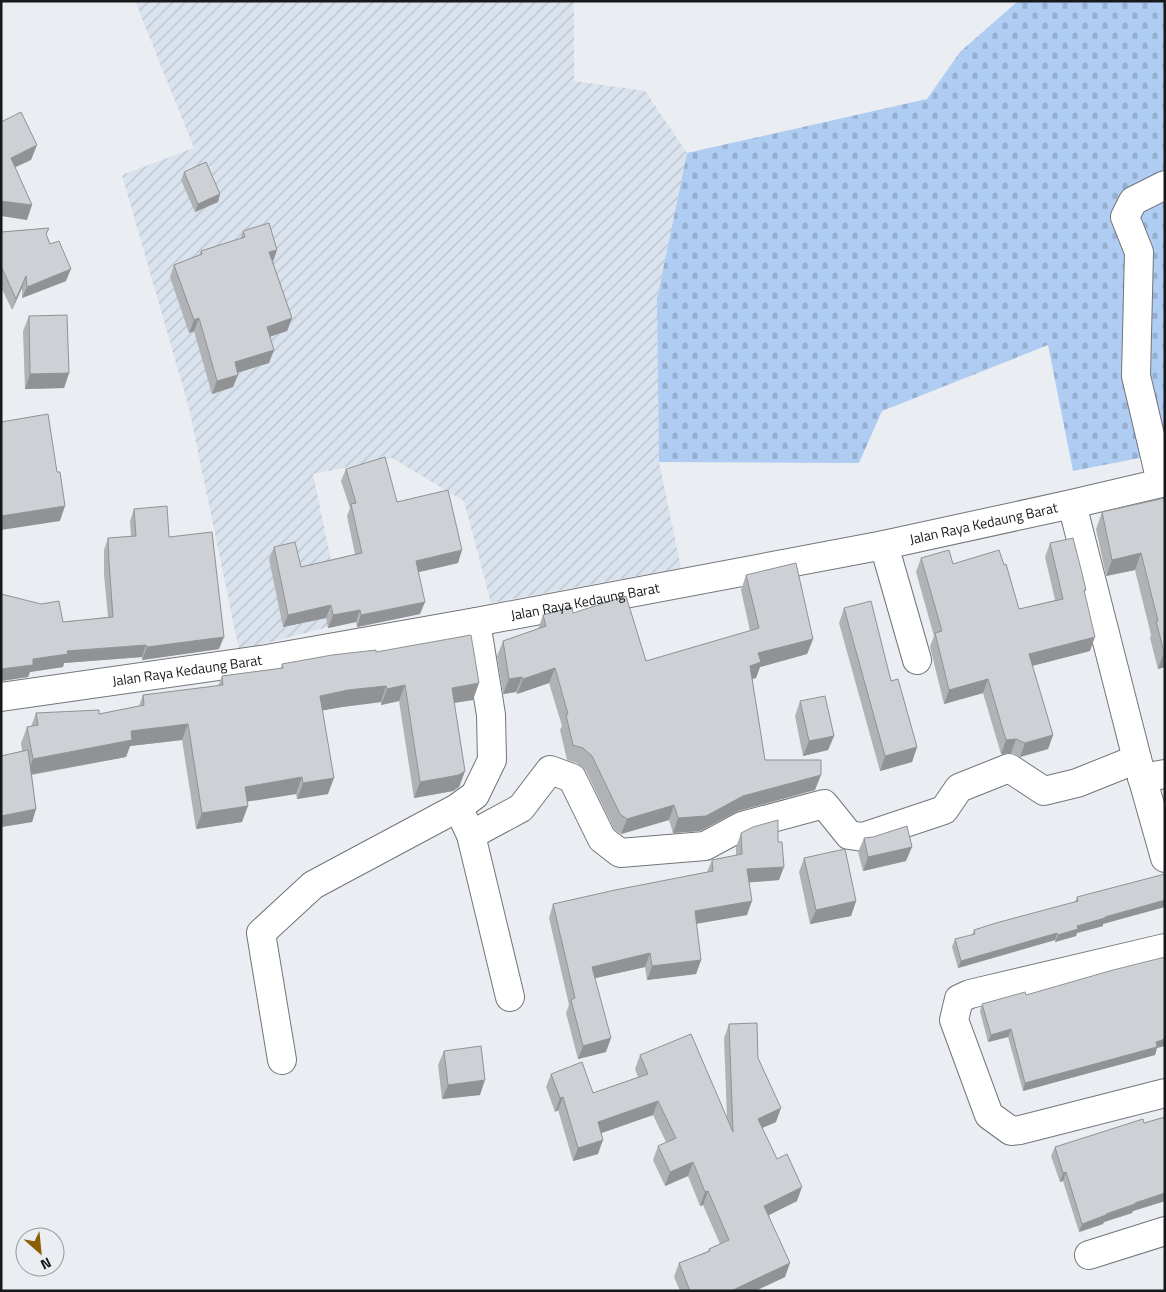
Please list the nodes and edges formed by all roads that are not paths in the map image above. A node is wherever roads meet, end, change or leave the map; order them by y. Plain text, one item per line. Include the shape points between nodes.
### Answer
1 (1165, 185) edge
2 (1163, 482) edge
3 (1072, 504) junction
4 (884, 545) junction
5 (476, 622) junction
6 (917, 660) dead end
7 (1, 697) edge
8 (1148, 770) edge
9 (457, 808) junction
10 (471, 835) junction
11 (1165, 858) edge
12 (1165, 948) edge
13 (510, 998) dead end
14 (282, 1060) dead end
15 (1165, 1093) edge
16 (1165, 1231) edge
17 (1089, 1254) dead end

1 - 2 street via 1133,201 1125,217 1139,252 1136,376
2 - 3 street, Jalan Raya Kedaung Barat
3 - 4 street, Jalan Raya Kedaung Barat
3 - 8 street
4 - 5 street, Jalan Raya Kedaung Barat
4 - 6 street
5 - 7 street, Jalan Raya Kedaung Barat via 267,659
5 - 9 street via 491,715 492,760 475,795
8 - 10 street via 1044,791 1009,768 959,788 944,810 863,837 849,835 824,804 742,826 705,846 620,853 602,839 572,778 550,770 521,808
8 - 11 street
9 - 10 street
9 - 14 street via 313,885 261,933
10 - 13 street
12 - 15 street via 970,994 959,999 954,1020 989,1114 1011,1131
16 - 17 street

